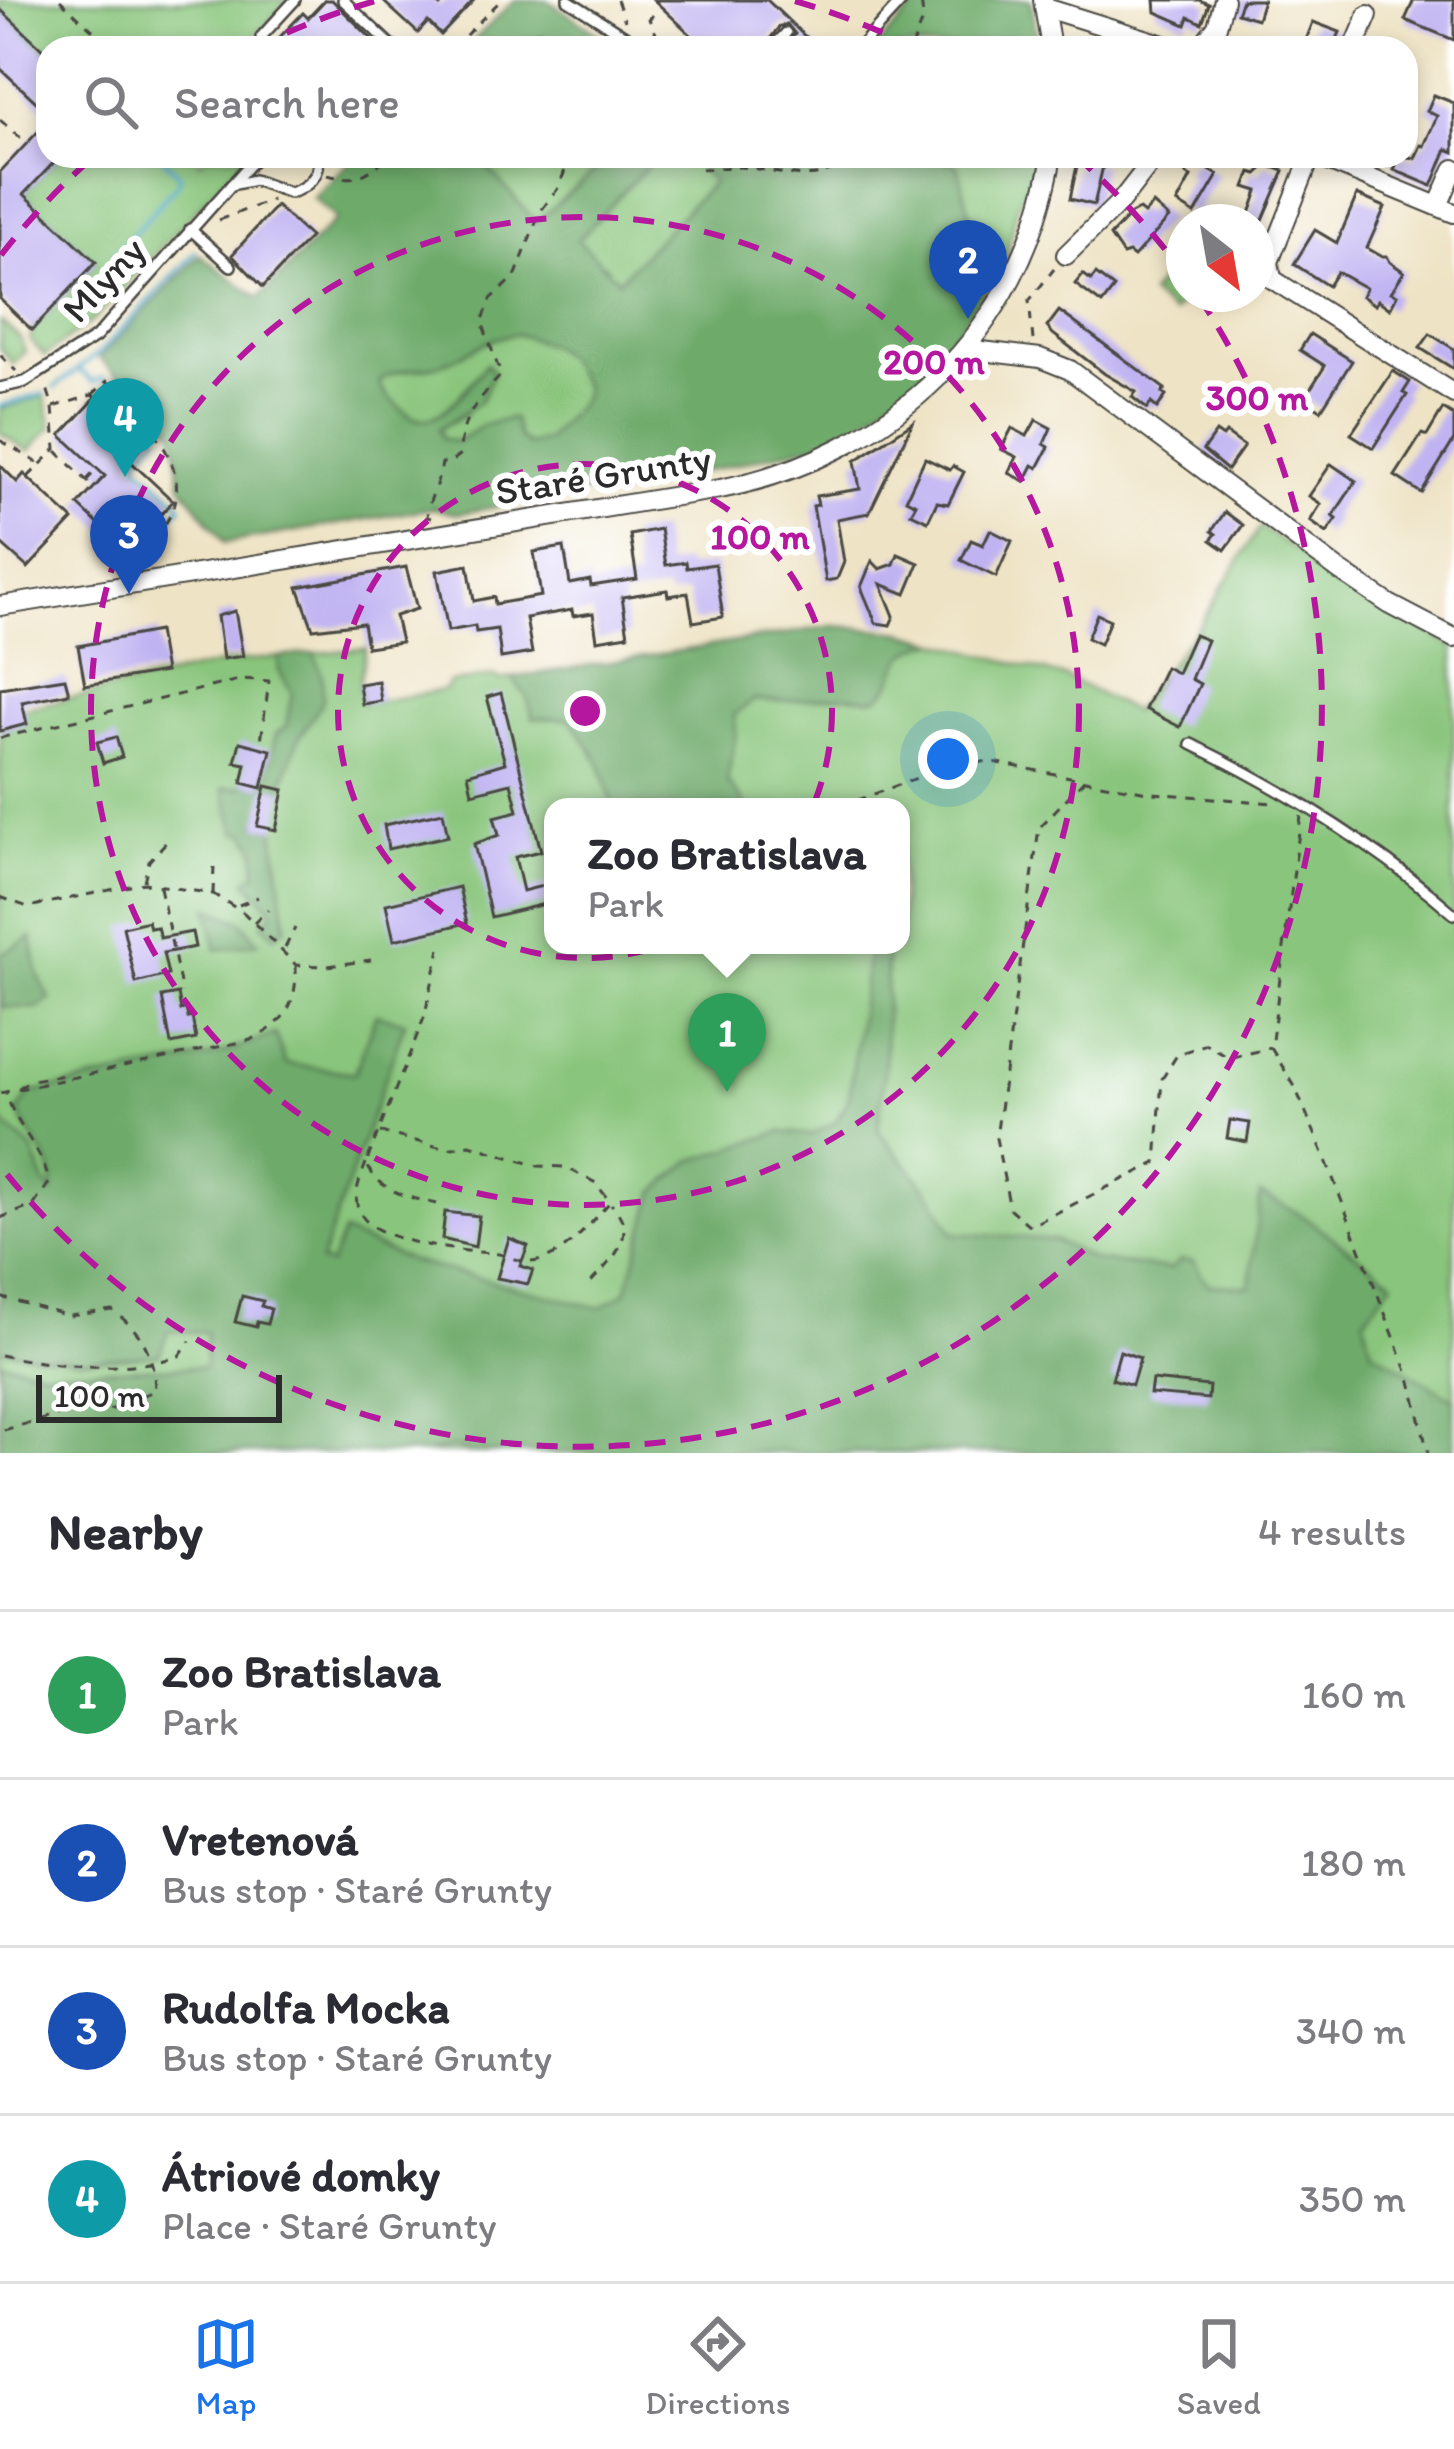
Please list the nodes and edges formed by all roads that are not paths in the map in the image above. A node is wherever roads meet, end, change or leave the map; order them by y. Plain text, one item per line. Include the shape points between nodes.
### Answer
1 (296, 0) edge
2 (343, 0) edge
3 (568, 0) edge
4 (903, 0) edge
5 (1224, 0) edge
6 (1044, 4) edge
7 (1368, 15) dead end
8 (786, 33) dead end
9 (262, 36) edge
10 (381, 36) edge
11 (625, 36) edge
12 (783, 36) edge
13 (870, 36) edge
14 (1049, 36) edge
15 (1139, 36) edge
16 (1209, 36) edge
17 (1359, 36) edge
18 (245, 168) edge
19 (317, 168) edge
20 (1049, 168) edge
21 (1147, 168) edge
22 (1308, 168) edge
23 (1343, 168) edge
24 (1454, 169) edge
25 (231, 184) junction
26 (1446, 210) edge
27 (190, 229) junction
28 (1066, 255) road end
29 (231, 266) dead end
30 (965, 349) junction
31 (0, 388) edge
32 (1454, 394) edge
33 (0, 606) edge
34 (1454, 638) edge
35 (1191, 744) dead end
36 (1454, 914) edge

1 - 9 lane
2 - 10 lane
3 - 11 lane
4 - 13 lane
5 - 16 street
6 - 14 street
6 - 15 street
7 - 17 street
8 - 12 lane
18 - 25 lane, Mlyny
19 - 25 lane via 310,183 290,193 254,180
20 - 30 street, Staré Grunty via 1026,246
21 - 28 street
22 - 32 street via 1269,262 1272,279
23 - 26 street
24 - 26 street
25 - 27 lane, Mlyny
27 - 29 lane
27 - 31 lane, Mlyny via 96,337 25,382
30 - 33 street, Staré Grunty via 874,431 754,482
30 - 34 street via 1070,370 1340,571
35 - 36 lane via 1394,867

